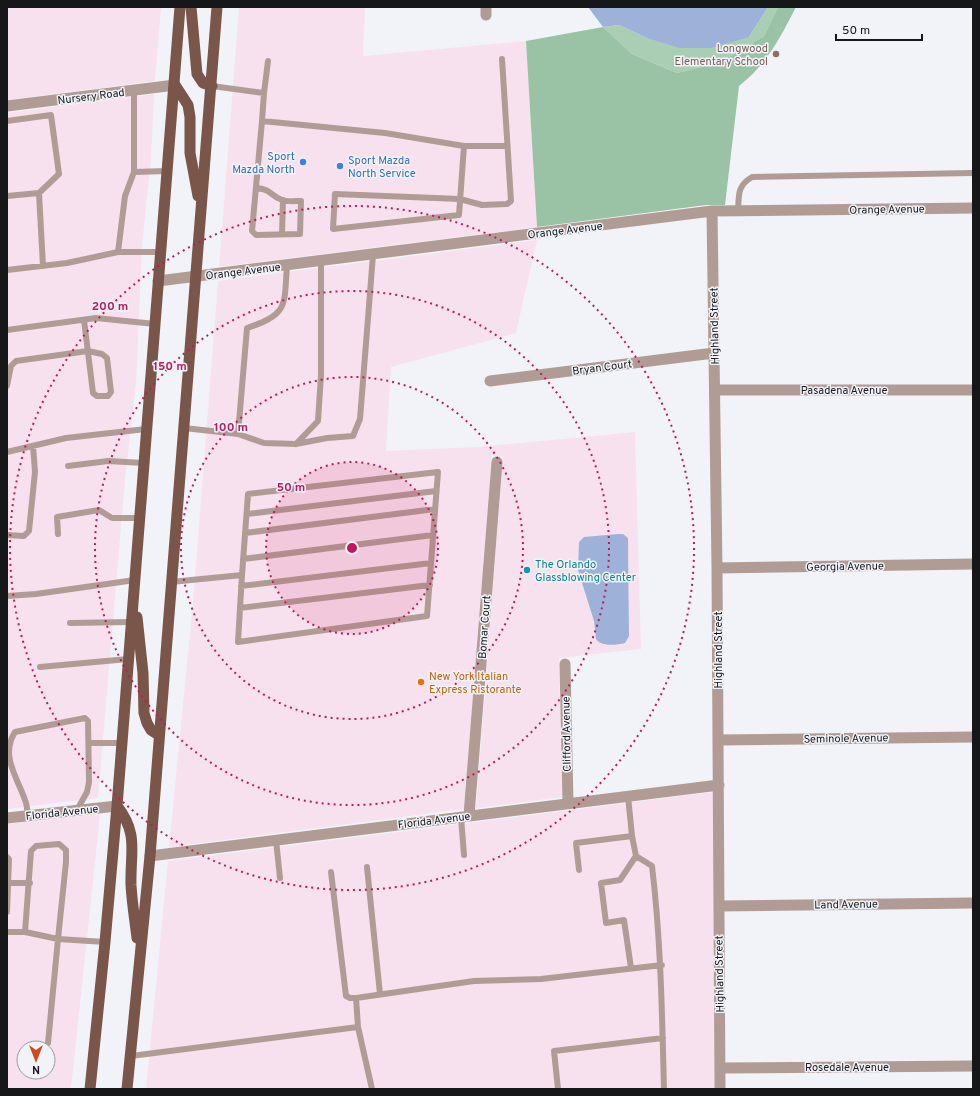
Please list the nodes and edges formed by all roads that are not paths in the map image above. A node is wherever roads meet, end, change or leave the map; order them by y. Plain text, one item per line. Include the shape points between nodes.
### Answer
1 (180, 7) edge
2 (191, 7) edge
3 (217, 7) edge
4 (502, 59) dead end
5 (268, 61) dead end
6 (174, 85) junction
7 (212, 86) junction
8 (134, 90) junction
9 (264, 93) junction
10 (50, 101) junction
11 (7, 106) edge
12 (51, 115) junction
13 (7, 120) edge
14 (262, 121) junction
15 (464, 146) junction
16 (507, 146) junction
17 (167, 170) junction
18 (134, 172) junction
19 (973, 173) edge
20 (256, 188) junction
21 (39, 193) junction
22 (7, 196) edge
23 (460, 199) junction
24 (283, 200) junction
25 (201, 208) junction
26 (973, 208) edge
27 (738, 211) junction
28 (712, 212) junction
29 (282, 234) junction
30 (118, 252) junction
31 (160, 252) junction
32 (373, 254) junction
33 (321, 261) junction
34 (287, 265) junction
35 (43, 266) junction
36 (7, 270) edge
37 (196, 277) junction
38 (158, 281) junction
39 (84, 320) junction
40 (155, 324) junction
41 (7, 330) edge
42 (88, 351) junction
43 (714, 353) junction
44 (490, 381) dead end
45 (7, 386) edge
46 (715, 390) junction
47 (973, 390) edge
48 (184, 428) junction
49 (146, 429) junction
50 (238, 434) junction
51 (296, 444) junction
52 (33, 446) junction
53 (7, 452) edge
54 (497, 462) dead end
55 (144, 463) junction
56 (68, 466) dead end
57 (436, 491) junction
58 (435, 509) junction
59 (247, 514) junction
60 (139, 518) junction
61 (245, 533) junction
62 (58, 534) dead end
63 (7, 535) edge
64 (433, 535) junction
65 (243, 559) junction
66 (431, 563) junction
67 (973, 564) edge
68 (717, 568) junction
69 (242, 575) junction
70 (171, 582) junction
71 (134, 585) junction
72 (430, 585) junction
73 (241, 586) junction
74 (7, 596) edge
75 (240, 608) junction
76 (131, 622) junction
77 (70, 623) dead end
78 (128, 660) junction
79 (565, 664) dead end
80 (40, 668) dead end
81 (159, 735) junction
82 (973, 737) edge
83 (718, 740) junction
84 (89, 743) junction
85 (122, 743) junction
86 (718, 785) junction
87 (628, 796) junction
88 (568, 804) junction
89 (117, 806) junction
90 (77, 810) junction
91 (28, 815) junction
92 (465, 816) junction
93 (7, 818) edge
94 (632, 836) junction
95 (276, 840) junction
96 (464, 855) dead end
97 (150, 856) junction
98 (636, 856) junction
99 (7, 857) edge
100 (367, 867) dead end
101 (579, 870) dead end
102 (331, 872) dead end
103 (280, 878) dead end
104 (8, 882) edge
105 (30, 884) junction
106 (973, 903) edge
107 (719, 906) junction
108 (7, 912) edge
109 (7, 932) edge
110 (25, 932) junction
111 (58, 938) junction
112 (105, 942) junction
113 (140, 960) junction
114 (662, 965) junction
115 (631, 968) junction
116 (380, 994) junction
117 (356, 998) junction
118 (358, 1027) junction
119 (663, 1038) junction
120 (48, 1040) edge
121 (131, 1056) junction
122 (973, 1066) edge
123 (720, 1068) junction
124 (90, 1089) edge
125 (127, 1089) edge
126 (372, 1089) edge
127 (558, 1089) edge
128 (664, 1089) edge
129 (720, 1089) edge

1 - 6 main road
2 - 7 main road via 198,74 203,82
3 - 7 main road
4 - 16 lane
5 - 9 lane
6 - 8 street, Nursery Road
6 - 17 main road
6 - 25 main road via 188,105 190,153
7 - 9 lane
7 - 25 main road
8 - 10 street, Nursery Road
8 - 18 lane
9 - 14 lane
10 - 11 street, Nursery Road
10 - 12 lane
12 - 13 lane
12 - 21 lane via 59,174
14 - 15 lane via 385,133
14 - 20 lane
15 - 16 lane
15 - 23 lane
16 - 23 lane via 511,201 507,204 482,205
17 - 18 lane
17 - 31 main road
18 - 30 lane via 125,196
19 - 27 lane via 752,177 743,182 739,193
20 - 24 lane via 267,189 275,197
20 - 29 lane via 252,231 256,235
21 - 22 lane
21 - 35 lane
23 - 23 lane via 335,194 333,229 459,215
24 - 29 lane
24 - 29 lane via 301,201 301,214 300,234
25 - 37 main road
26 - 27 street, Orange Avenue
27 - 28 street, Orange Avenue
28 - 32 street, Orange Avenue
28 - 43 street, Highland Street
30 - 31 lane
30 - 35 lane
31 - 38 main road
32 - 33 street, Orange Avenue
32 - 51 lane via 360,419 353,436
33 - 34 street, Orange Avenue
33 - 51 lane via 321,375 318,420
34 - 37 street, Orange Avenue
34 - 50 lane via 285,305 270,320 247,328
35 - 36 lane
37 - 38 street, Orange Avenue
37 - 48 main road
38 - 40 main road
39 - 40 lane via 96,318
39 - 41 lane
39 - 42 lane
40 - 49 main road
42 - 42 lane via 93,393 97,396 108,396 111,392 107,358 102,354
42 - 45 lane via 16,361 11,366
43 - 44 street, Bryan Court
43 - 46 street, Highland Street
46 - 47 street, Pasadena Avenue
46 - 68 street, Highland Street
48 - 50 lane
48 - 70 main road
49 - 52 lane via 66,438
49 - 55 main road
50 - 51 lane via 264,442
52 - 53 lane
52 - 63 lane via 35,472 29,531 24,536
54 - 92 street, Bomar Court
55 - 56 lane via 108,461
55 - 60 main road
57 - 58 lane
57 - 59 lane
57 - 59 lane via 438,472 248,494
58 - 61 lane
58 - 64 lane
59 - 61 lane
60 - 62 lane via 112,518 99,510 58,517
60 - 71 main road
61 - 65 lane
64 - 65 lane
64 - 66 lane
65 - 69 lane
66 - 72 lane
66 - 73 lane
67 - 68 street, Georgia Avenue
68 - 83 street, Highland Street
69 - 70 lane
69 - 73 lane
70 - 81 main road
71 - 74 lane
71 - 76 main road
71 - 81 main road via 143,673 144,713 151,730
72 - 75 lane
72 - 75 lane via 427,616 238,642
73 - 75 lane
76 - 77 lane
76 - 78 main road
78 - 80 lane
78 - 85 main road
79 - 88 street, Clifford Avenue
81 - 97 main road
82 - 83 street, Seminole Avenue
83 - 86 street, Highland Street
84 - 85 lane
84 - 90 lane via 89,782 87,792
84 - 91 lane via 88,721 85,718 15,732 9,740 8,763 26,801
85 - 89 main road
86 - 87 street, Florida Avenue
86 - 107 street, Highland Street
87 - 88 street, Florida Avenue
87 - 94 lane
88 - 92 street, Florida Avenue
89 - 90 street, Florida Avenue
89 - 112 main road
89 - 113 main road via 126,817 132,840 131,886
90 - 91 street, Florida Avenue
91 - 93 street, Florida Avenue
92 - 95 street, Florida Avenue
92 - 96 lane
94 - 98 lane
94 - 101 lane via 576,842
95 - 97 street, Florida Avenue
95 - 103 lane
97 - 113 main road
98 - 114 lane via 652,866
98 - 115 lane via 620,880 601,883 606,923 624,920
99 - 104 lane via 10,859
100 - 116 lane
102 - 117 lane via 346,996
104 - 105 lane
104 - 108 lane
105 - 110 lane
105 - 111 lane via 33,847 60,844 64,846 66,862
106 - 107 street, Land Avenue
107 - 123 street, Highland Street
109 - 110 lane
110 - 111 lane
111 - 112 lane
111 - 120 lane
112 - 124 main road
113 - 121 main road
114 - 115 lane
114 - 119 lane
115 - 116 lane via 541,980 474,981
116 - 117 lane
117 - 118 lane
118 - 121 lane
118 - 126 lane
119 - 127 lane via 554,1051
119 - 128 lane
121 - 125 main road
122 - 123 street, Rosedale Avenue
123 - 129 street, Highland Street

